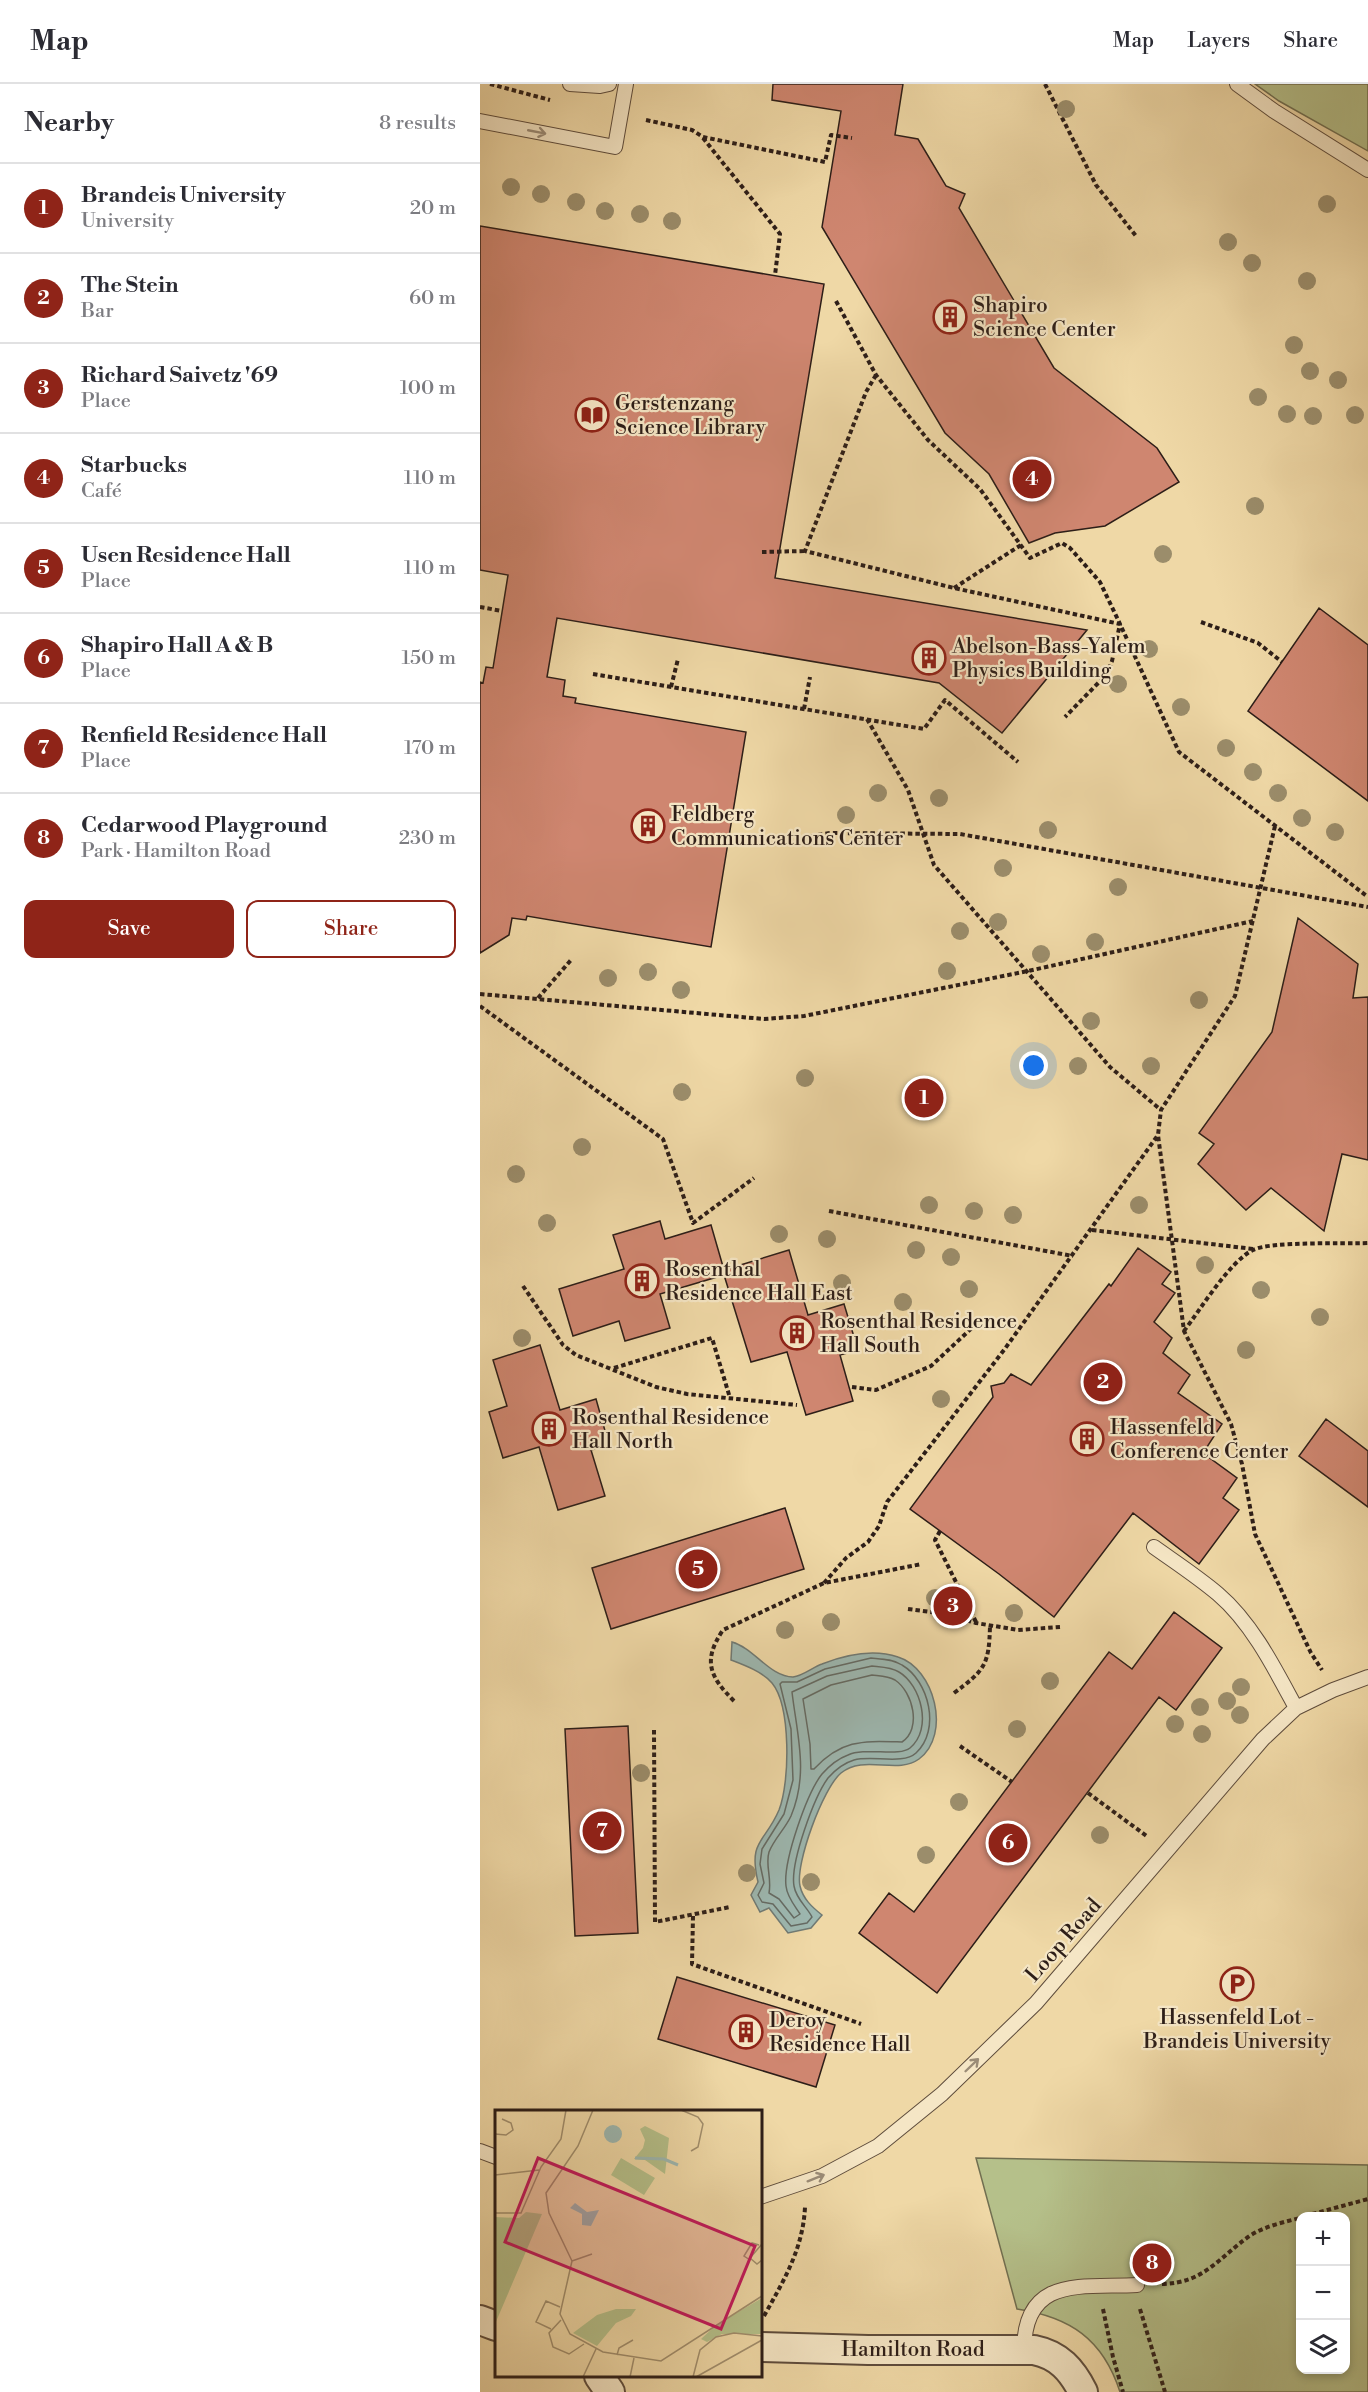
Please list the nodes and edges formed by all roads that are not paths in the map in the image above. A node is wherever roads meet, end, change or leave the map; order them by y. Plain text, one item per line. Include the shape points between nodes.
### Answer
1 (570, 84) edge
2 (609, 84) edge
3 (626, 84) edge
4 (1237, 84) edge
5 (480, 120) edge
6 (1368, 170) edge
7 (1154, 1547) dead end
8 (1368, 1677) edge
9 (1296, 1708) junction
10 (480, 2151) edge
11 (495, 2157) edge
12 (762, 2196) edge
13 (1137, 2285) road end
14 (480, 2320) edge
15 (495, 2326) edge
16 (762, 2347) edge
17 (1024, 2349) junction
18 (600, 2377) edge
19 (610, 2392) edge
20 (1083, 2392) edge

1 - 2 lane
5 -> 3 lane via 615,147
4 - 6 lane
7 - 9 lane via 1219,1594 1242,1620
8 - 9 lane, Loop Road
12 -> 9 lane, Loop Road via 807,2182 878,2146 942,2094 1036,2003 1263,1738
10 - 11 lane
13 - 17 lane via 1065,2289 1043,2298 1027,2318
14 - 15 street
16 - 17 street, Hamilton Road
17 - 20 street, Hamilton Road via 1045,2352 1063,2362
18 - 19 street

